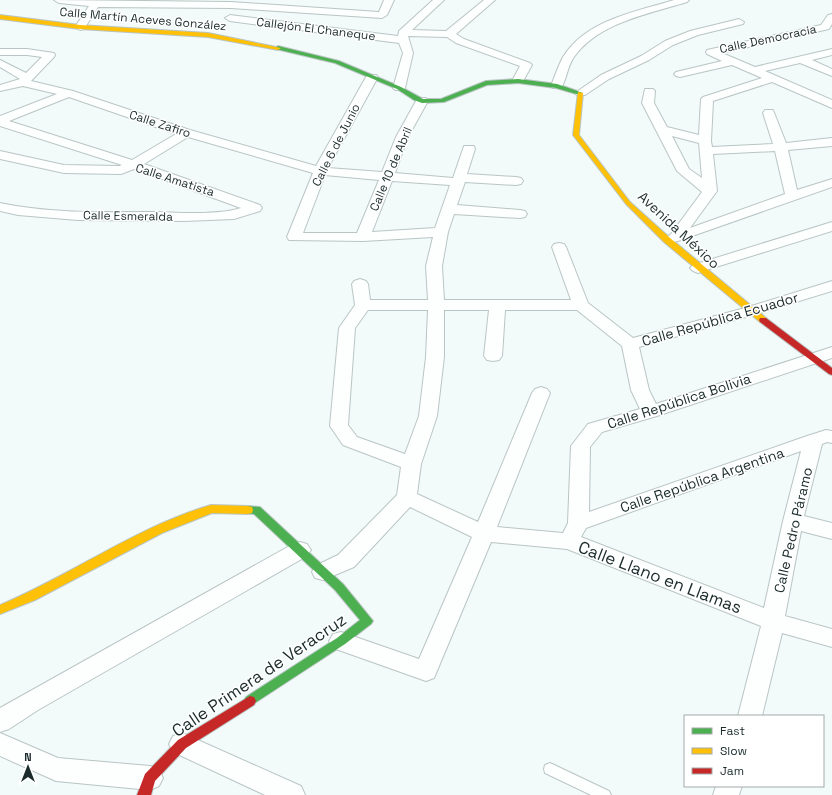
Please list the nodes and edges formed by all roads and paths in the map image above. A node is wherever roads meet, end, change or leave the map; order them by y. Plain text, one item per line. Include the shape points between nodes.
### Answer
1 (59, 0) edge
2 (335, 0) edge
3 (389, 0) edge
4 (439, 0) edge
5 (490, 0) edge
6 (684, 0) edge
7 (97, 2) edge
8 (231, 2) edge
9 (280, 4) edge
10 (328, 11) junction
11 (0, 17) edge
12 (832, 17) edge
13 (230, 18) dead end
14 (739, 22) dead end
15 (80, 27) junction
16 (800, 33) junction
17 (449, 34) junction
18 (403, 36) junction
19 (826, 42) edge
20 (0, 46) edge
21 (0, 52) edge
22 (28, 52) junction
23 (832, 52) edge
24 (800, 60) junction
25 (732, 62) junction
26 (0, 63) edge
27 (757, 70) junction
28 (832, 73) edge
29 (680, 74) dead end
30 (372, 77) junction
31 (774, 78) junction
32 (24, 81) junction
33 (518, 82) junction
34 (557, 86) junction
35 (0, 88) edge
36 (399, 88) junction
37 (649, 91) dead end
38 (69, 93) junction
39 (581, 93) junction
40 (422, 101) junction
41 (832, 104) edge
42 (769, 113) dead end
43 (0, 121) edge
44 (661, 128) junction
45 (186, 133) junction
46 (832, 142) edge
47 (705, 146) junction
48 (781, 147) junction
49 (469, 149) dead end
50 (0, 155) edge
51 (134, 164) junction
52 (320, 171) junction
53 (388, 176) junction
54 (458, 180) junction
55 (516, 181) dead end
56 (832, 183) edge
57 (710, 191) junction
58 (792, 196) junction
59 (0, 207) edge
60 (255, 208) joint
61 (448, 210) junction
62 (520, 214) dead end
63 (832, 226) edge
64 (441, 232) junction
65 (363, 237) junction
66 (671, 239) junction
67 (559, 247) dead end
68 (698, 268) junction
69 (360, 284) dead end
70 (832, 286) edge
71 (436, 304) junction
72 (363, 305) junction
73 (497, 305) junction
74 (581, 305) junction
75 (750, 311) junction
76 (630, 344) junction
77 (832, 352) edge
78 (493, 356) dead end
79 (813, 358) junction
80 (832, 372) edge
81 (541, 393) dead end
82 (651, 412) junction
83 (824, 438) edge
84 (411, 464) junction
85 (407, 497) junction
86 (793, 521) junction
87 (832, 531) edge
88 (573, 532) junction
89 (484, 534) junction
90 (300, 550) junction
91 (324, 572) junction
92 (0, 610) edge
93 (773, 621) junction
94 (832, 638) edge
95 (341, 641) junction
96 (750, 715) edge
97 (0, 721) edge
98 (0, 744) edge
99 (182, 744) junction
100 (550, 769) dead end
101 (147, 786) edge
102 (292, 795) edge
103 (604, 795) edge

1 - 7 street
2 - 10 street
3 - 10 street via 382,15
4 - 18 street
5 - 17 street
6 - 34 street via 612,22 587,36 569,56
7 - 8 street
7 - 15 street
8 - 9 street
9 - 10 street
11 - 15 street, Calle Martín Aceves González
12 - 16 street, Calle Democracia via 824,27
13 - 18 street, Callejón El Chaneque
14 - 39 street via 694,33 669,43 605,77
15 - 30 street, Calle Martín Aceves González via 208,35 337,62
16 - 19 street
16 - 25 street, Calle Democracia via 711,52
17 - 18 street, Callejón El Chaneque
17 - 33 street via 460,41 526,65
18 - 36 street via 408,53
20 - 22 street
21 - 22 street
22 - 32 street via 50,55
23 - 24 street
24 - 27 street
24 - 28 street
25 - 27 street
25 - 29 street
26 - 32 street
27 - 31 street
30 - 36 street, Calle Martín Aceves González
30 - 52 street, Calle 6 de Junio
31 - 41 street
31 - 47 street via 707,99
32 - 35 street, Calle Zafiro
32 - 38 street, Calle Zafiro
33 - 34 street
33 - 40 street, Calle Martín Aceves González via 486,83 442,101
34 - 39 street
36 - 40 street, Calle Martín Aceves González
37 - 44 street via 648,103
38 - 43 street
38 - 45 street, Calle Zafiro
39 - 66 street, Avenida México via 576,135 628,203
40 - 53 street, Calle 10 de Abril via 402,137
42 - 48 street
43 - 51 street
44 - 47 street
44 - 57 street via 684,171
45 - 51 street
45 - 52 street, Calle Zafiro
46 - 48 street
47 - 48 street
47 - 57 street
48 - 58 street
49 - 54 street
50 - 51 street, Calle Amatista via 64,169 121,170
51 - 60 street, Calle Amatista
52 - 53 street, Calle Zafiro
52 - 65 street, Calle 6 de Junio via 294,237
53 - 54 street, Calle Zafiro
53 - 65 street, Calle 10 de Abril
54 - 55 street, Calle Zafiro
54 - 61 street
56 - 58 street
57 - 66 street
58 - 66 street
59 - 60 street, Calle Esmeralda via 78,216 184,217 234,214
61 - 62 street
61 - 64 street
63 - 68 street
64 - 65 street
64 - 71 street via 434,266
66 - 68 street, Avenida México
67 - 74 street
68 - 75 street, Avenida México
69 - 72 street
70 - 75 street, Calle República Ecuador
71 - 72 street
71 - 73 street
71 - 84 street via 435,357 428,416
72 - 84 street via 347,328 339,426 350,441
73 - 74 street
73 - 78 street
74 - 76 street
75 - 76 street, Calle República Ecuador
75 - 79 street, Avenida México
76 - 82 street, Calle República Ecuador via 640,390
77 - 79 street, Calle República Bolivia
79 - 80 street, Avenida México
79 - 82 street, Calle República Bolivia
81 - 89 street
82 - 88 street, Calle República Bolivia via 595,428 581,446
83 - 86 street, Calle Pedro Páramo
83 - 88 street, Calle República Argentina
84 - 85 street
85 - 89 street
85 - 91 street via 346,561
86 - 87 street
86 - 93 street, Calle Pedro Páramo
88 - 89 street, Calle Llano en Llamas
88 - 93 street, Calle Llano en Llamas
89 - 95 street via 426,671
90 - 91 street
90 - 92 street via 256,510 211,509 158,530 31,597
90 - 97 street
91 - 95 street, Calle Primera de Veracruz via 366,622
93 - 94 street, Calle Llano en Llamas
93 - 96 street, Calle Pedro Páramo
95 - 99 street, Calle Primera de Veracruz
98 - 101 street via 56,769
99 - 101 street, Calle Primera de Veracruz
99 - 102 street
100 - 103 lane

